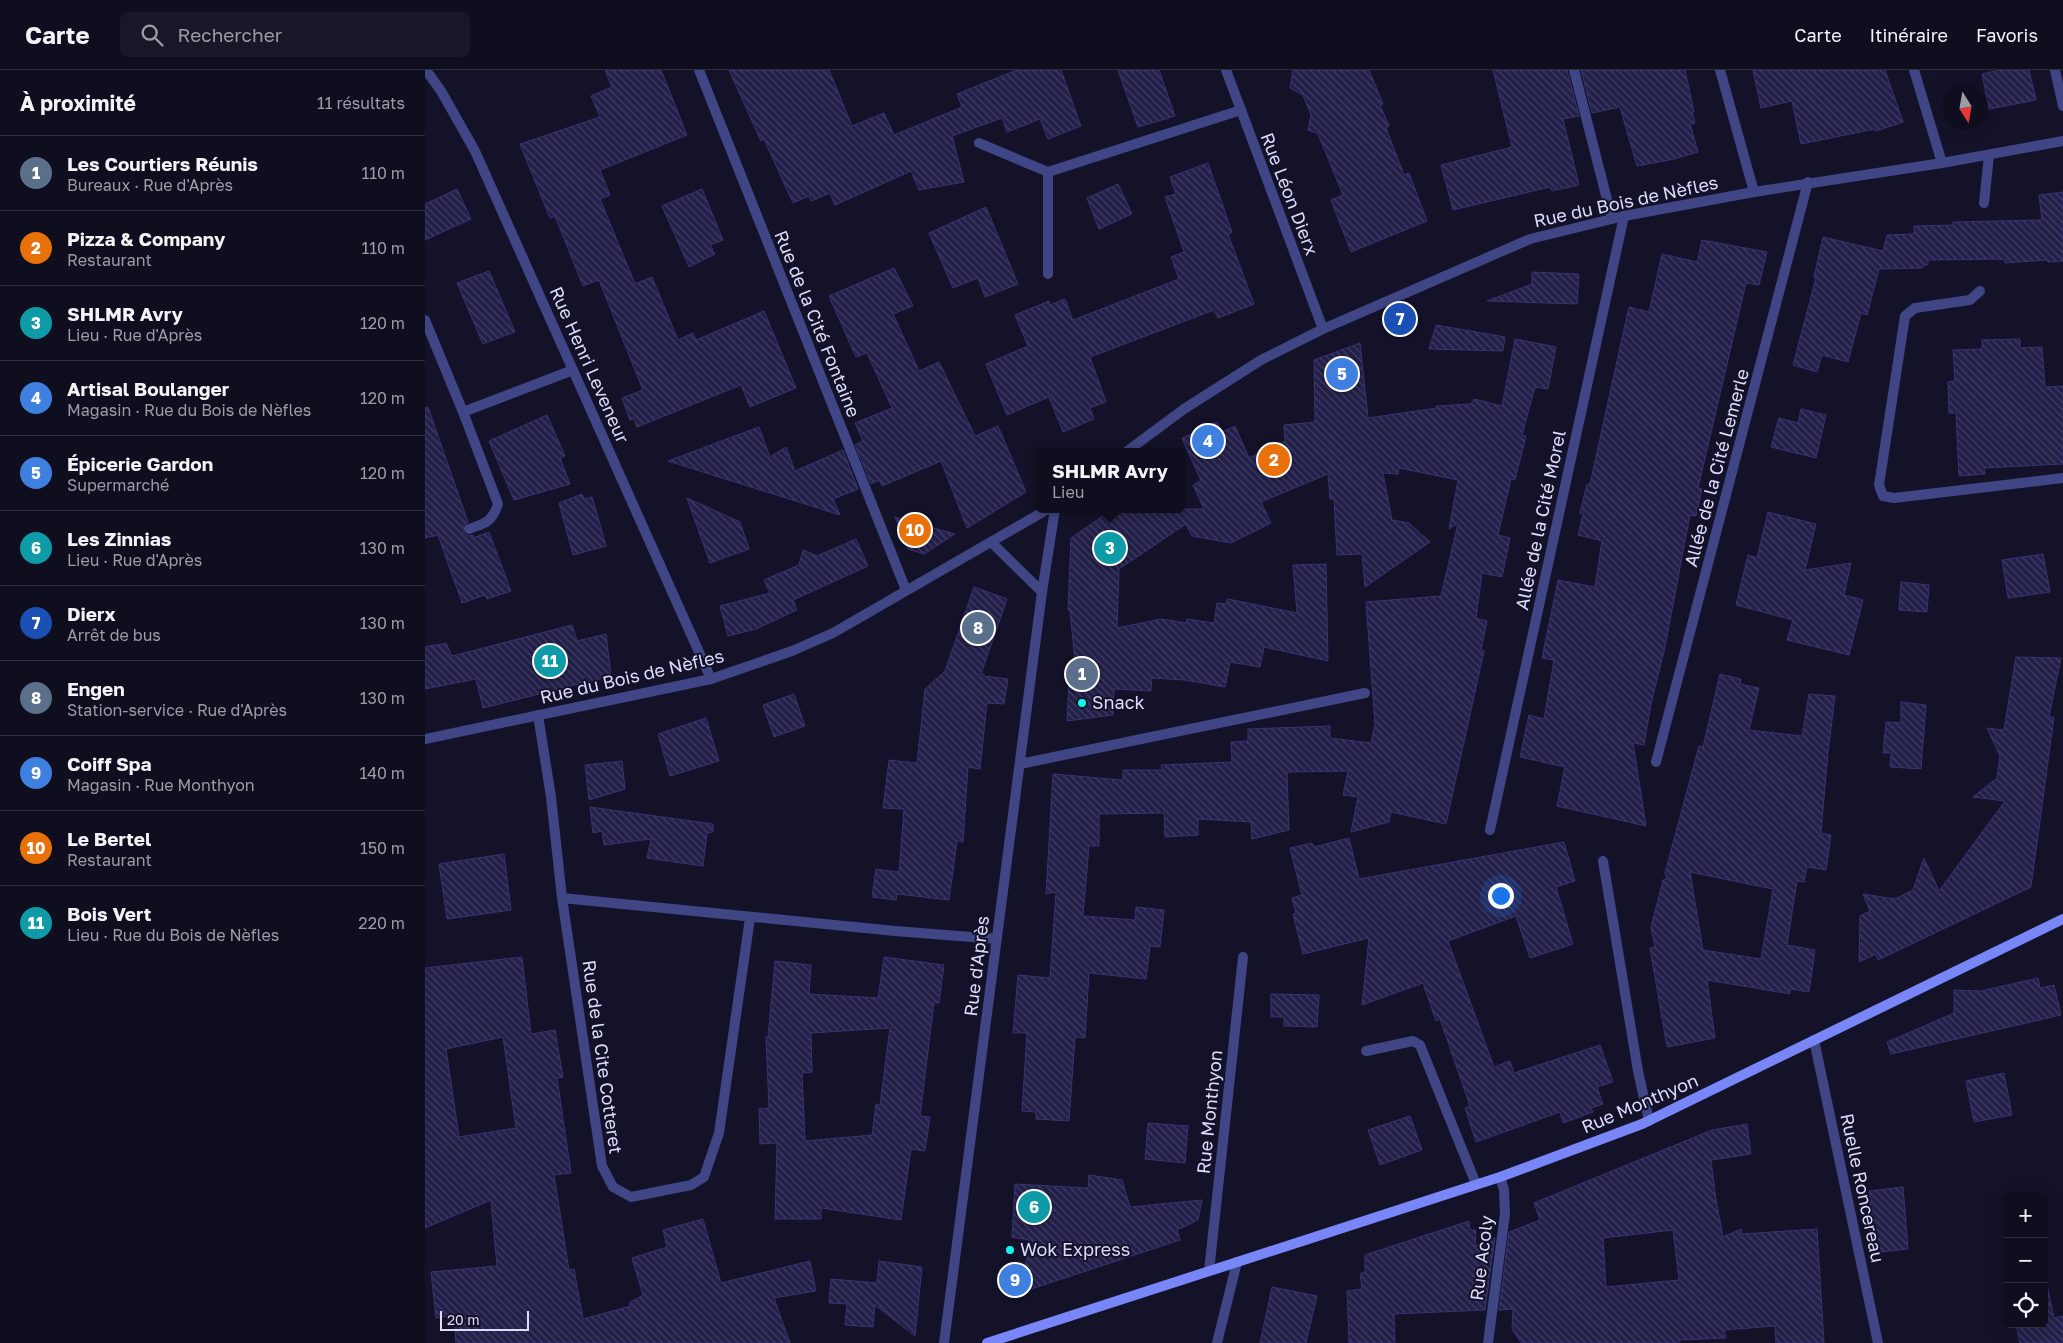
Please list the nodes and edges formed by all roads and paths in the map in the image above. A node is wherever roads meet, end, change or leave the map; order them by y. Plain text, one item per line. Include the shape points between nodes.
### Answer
1 (426, 70) edge
2 (699, 70) edge
3 (1226, 70) edge
4 (1574, 70) edge
5 (1719, 70) edge
6 (1914, 70) edge
7 (2055, 70) edge
8 (2063, 106) edge
9 (1241, 110) junction
10 (2063, 141) edge
11 (979, 143) dead end
12 (1989, 155) junction
13 (1942, 163) junction
14 (1048, 172) junction
15 (1809, 182) junction
16 (1754, 192) junction
17 (1984, 203) dead end
18 (1625, 216) junction
19 (1612, 219) junction
20 (1048, 274) dead end
21 (1980, 291) dead end
22 (425, 320) edge
23 (1323, 329) junction
24 (573, 370) junction
25 (463, 412) junction
26 (1131, 448) edge
27 (2063, 478) edge
28 (1041, 513) edge
29 (1054, 513) edge
30 (469, 530) dead end
31 (991, 542) junction
32 (905, 590) junction
33 (1042, 592) junction
34 (711, 679) junction
35 (1365, 693) dead end
36 (538, 715) junction
37 (425, 739) edge
38 (1656, 762) dead end
39 (1020, 764) junction
40 (1489, 830) dead end
41 (1603, 861) dead end
42 (563, 898) junction
43 (750, 918) junction
44 (2063, 919) edge
45 (997, 939) junction
46 (1243, 957) dead end
47 (1814, 1040) junction
48 (1365, 1051) dead end
49 (1649, 1121) junction
50 (1500, 1177) junction
51 (1476, 1184) junction
52 (1237, 1262) junction
53 (1209, 1271) junction
54 (944, 1343) edge
55 (987, 1343) edge
56 (1217, 1343) edge
57 (1488, 1343) edge
58 (1878, 1343) edge

1 - 24 street, Rue Henri Leveneur via 475,151
2 - 32 street, Rue de la Cité Fontaine
3 - 9 street, Rue Léon Dierx
4 - 19 street
5 - 16 street
6 - 13 street
7 - 8 street
9 - 14 street
9 - 23 street, Rue Léon Dierx
10 - 12 street, Rue du Bois de Nèfles
11 - 14 street
12 - 13 street, Rue du Bois de Nèfles
12 - 17 street
13 - 15 street, Rue du Bois de Nèfles
14 - 20 street
15 - 16 street, Rue du Bois de Nèfles
15 - 38 street, Allée de la Cité Lemerle
16 - 18 street, Rue du Bois de Nèfles
18 - 19 street, Rue du Bois de Nèfles
18 - 40 street, Allée de la Cité Morel
19 - 23 street, Rue du Bois de Nèfles via 1530,239
21 - 27 street via 1970,300 1915,308 1905,316 1879,485 1883,496 1895,498
22 - 25 street
23 - 26 street, Rue du Bois de Nèfles via 1253,365 1184,408
24 - 25 street
24 - 34 street, Rue Henri Leveneur
25 - 30 street via 498,504 488,522
28 - 31 street, Rue du Bois de Nèfles
29 - 33 street, Rue d'Après
31 - 32 street, Rue du Bois de Nèfles
31 - 33 street
32 - 34 street, Rue du Bois de Nèfles via 833,633
33 - 39 street, Rue d'Après
34 - 36 street, Rue du Bois de Nèfles
35 - 39 street
36 - 37 street, Rue du Bois de Nèfles
36 - 42 street, Rue de la Cite Cotteret
39 - 45 street, Rue d'Après
41 - 49 street
42 - 43 street
42 - 43 street, Rue de la Cite Cotteret via 602,1166 613,1187 631,1197 691,1185 704,1177 719,1134
43 - 45 street
44 - 47 main road, Rue Monthyon
45 - 54 street, Rue d'Après
46 - 53 street, Rue Monthyon
47 - 49 main road, Rue Monthyon
47 - 58 street, Ruelle Roncereau
48 - 51 street via 1413,1041 1420,1045
49 - 50 main road, Rue Monthyon
50 - 51 main road, Rue Monthyon
50 - 57 street, Rue Acoly via 1505,1214
51 - 52 main road, Rue Monthyon
52 - 53 main road, Rue Monthyon
52 - 56 street
53 - 55 main road, Rue Monthyon

